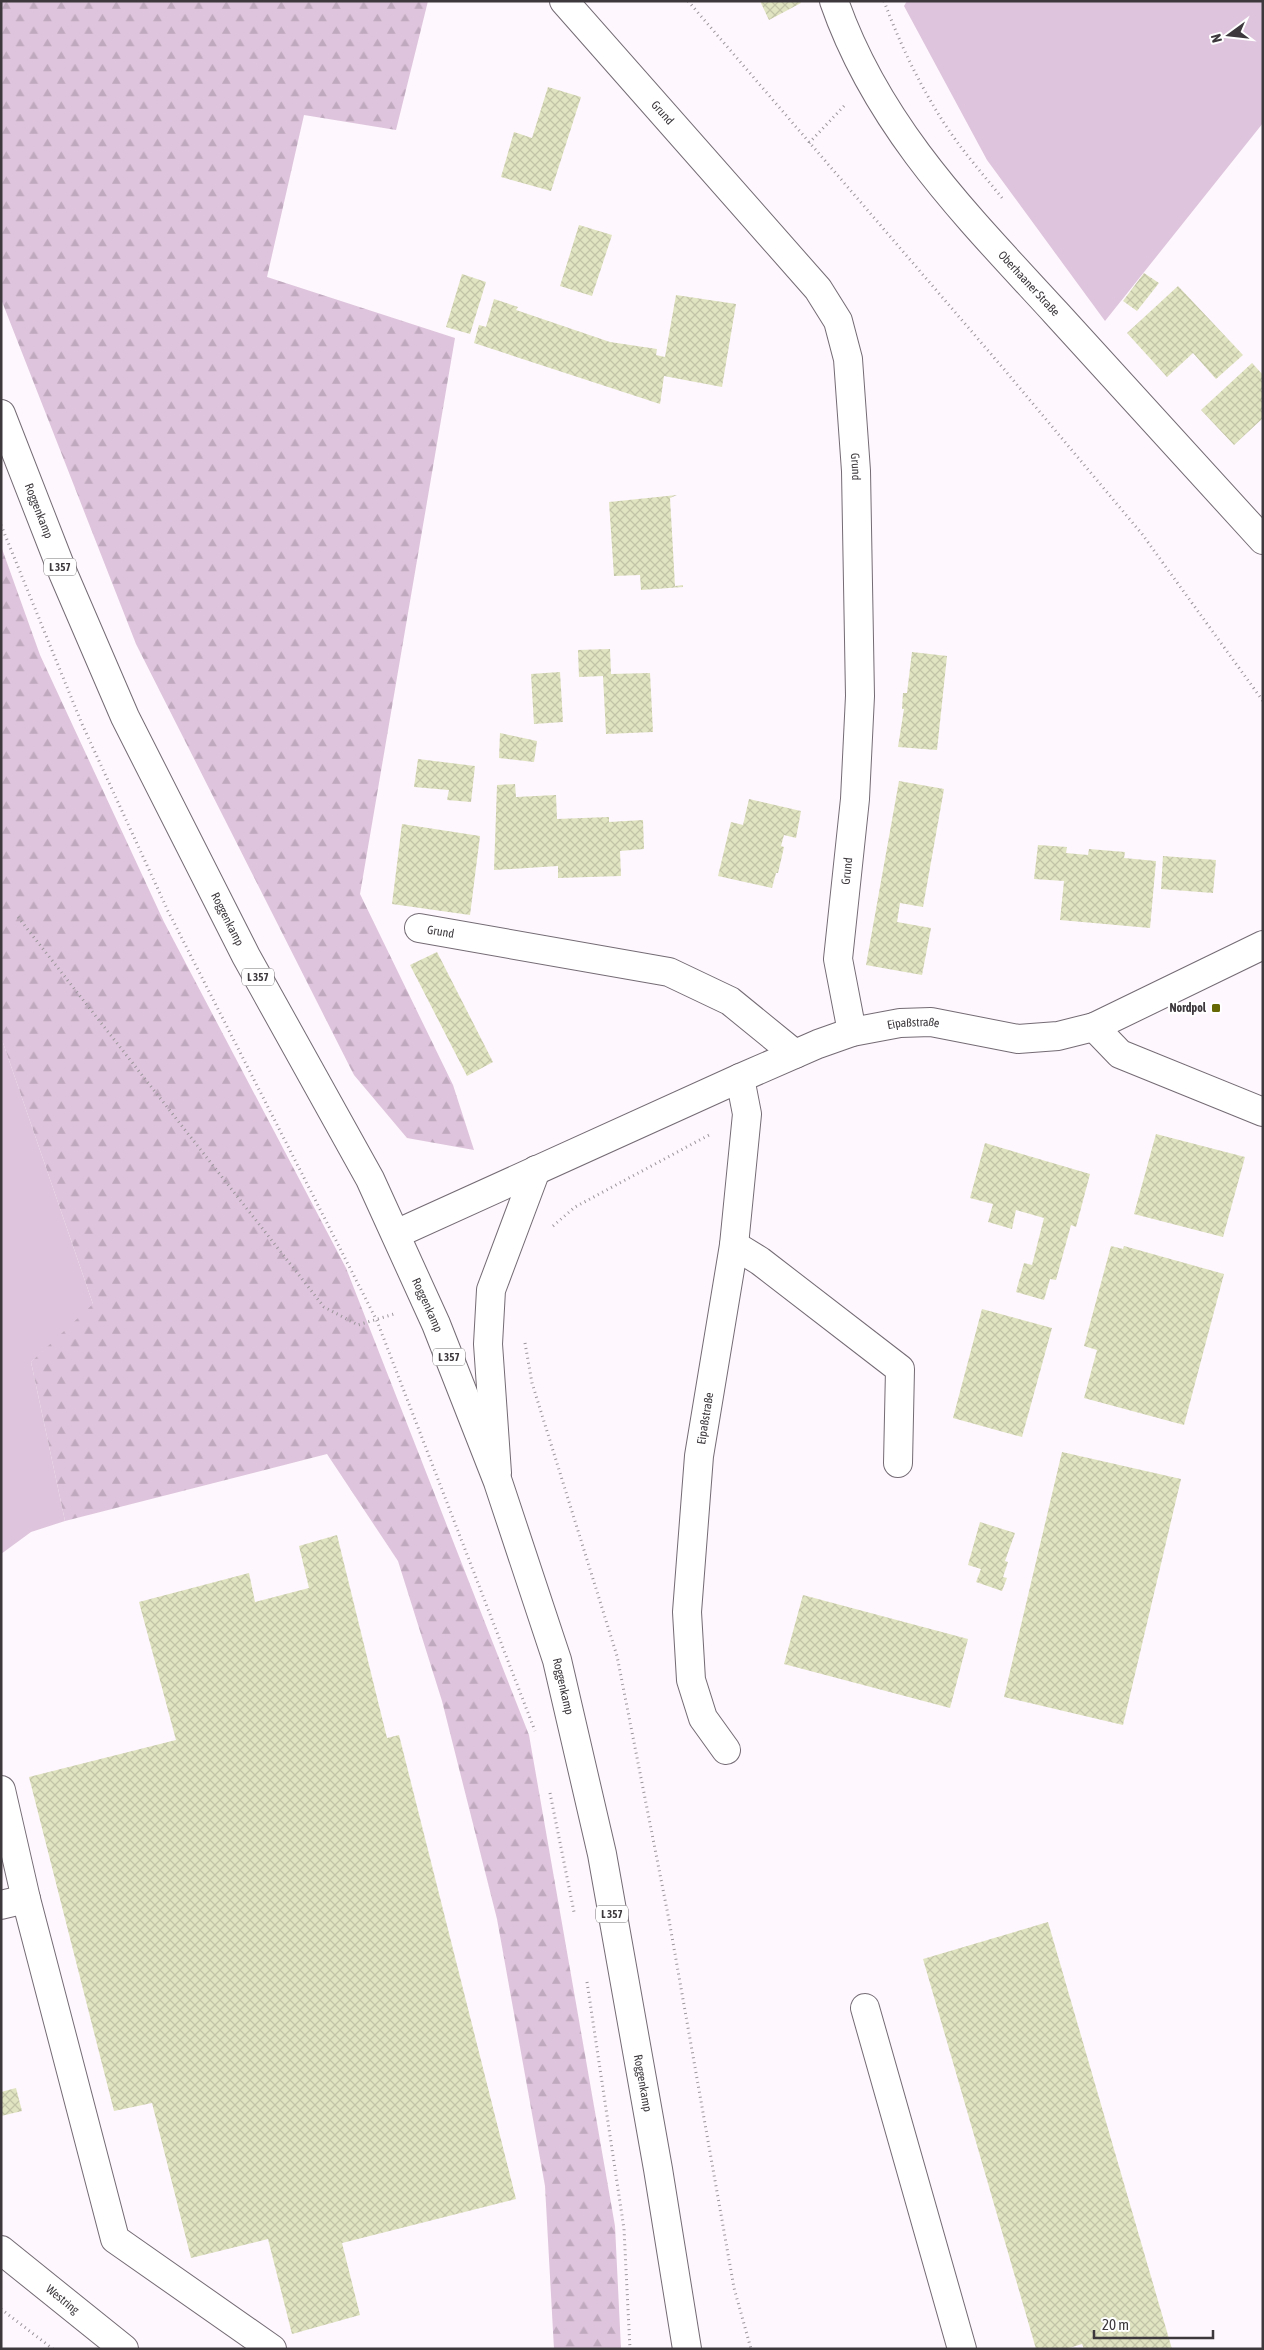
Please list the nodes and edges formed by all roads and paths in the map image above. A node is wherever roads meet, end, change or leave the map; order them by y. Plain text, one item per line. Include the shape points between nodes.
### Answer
1 (564, 1) edge
2 (688, 1) edge
3 (834, 1) edge
4 (884, 1) edge
5 (1004, 201) dead end
6 (1, 414) edge
7 (1, 524) edge
8 (1263, 540) edge
9 (1263, 701) edge
10 (18, 918) dead end
11 (419, 928) dead end
12 (1263, 945) edge
13 (1094, 1027) junction
14 (852, 1032) junction
15 (795, 1054) junction
16 (740, 1078) junction
17 (1263, 1112) edge
18 (536, 1170) junction
19 (396, 1234) junction
20 (734, 1245) junction
21 (377, 1320) junction
22 (524, 1339) dead end
23 (898, 1463) dead end
24 (498, 1482) junction
25 (538, 1738) dead end
26 (726, 1750) dead end
27 (548, 1786) dead end
28 (1, 1790) edge
29 (14, 1902) edge
30 (576, 1918) dead end
31 (586, 1976) dead end
32 (866, 2008) dead end
33 (1, 2250) edge
34 (1, 2309) edge
35 (684, 2346) edge
36 (53, 2349) edge
37 (124, 2349) edge
38 (272, 2349) edge
39 (630, 2349) edge
40 (751, 2349) edge
41 (962, 2349) edge

1 - 14 main road, Grund via 818,289 838,321 848,359 856,471 860,676 855,800 838,959
2 - 9 path via 1136,526
3 - 8 main road, Oberhaaner Straße via 886,112 939,185
4 - 5 path via 897,36 950,132
6 - 19 main road, Roggenkamp / L 357 via 63,573 125,717 246,956 370,1179
7 - 21 path via 82,724 168,911
10 - 21 path via 324,1307 358,1325
11 - 15 main road, Grund via 668,972 730,1002
12 - 13 main road, Eipaßstraße
13 - 14 main road, Eipaßstraße via 1058,1036 1018,1039 931,1022 900,1023
13 - 17 main road via 1120,1054
14 - 15 main road, Eipaßstraße
15 - 16 main road, Eipaßstraße
16 - 18 main road, Eipaßstraße
16 - 20 main road, Eipaßstraße via 747,1114
18 - 19 main road, Eipaßstraße
18 - 24 main road via 491,1290 488,1344
19 - 24 main road, Roggenkamp / L 357 via 436,1324
20 - 23 main road via 760,1261 900,1369
20 - 26 main road, Eipaßstraße via 699,1456 687,1612 691,1680 702,1718
21 - 25 path
22 - 40 path via 532,1383 617,1656 669,1920 734,2288
24 - 35 main road, Roggenkamp / L 357 via 557,1660 602,1854 658,2169
27 - 30 path
28 - 29 main road
29 - 38 main road via 115,2240
31 - 39 path via 624,2229
32 - 41 main road
33 - 37 main road, Westring
34 - 36 path

